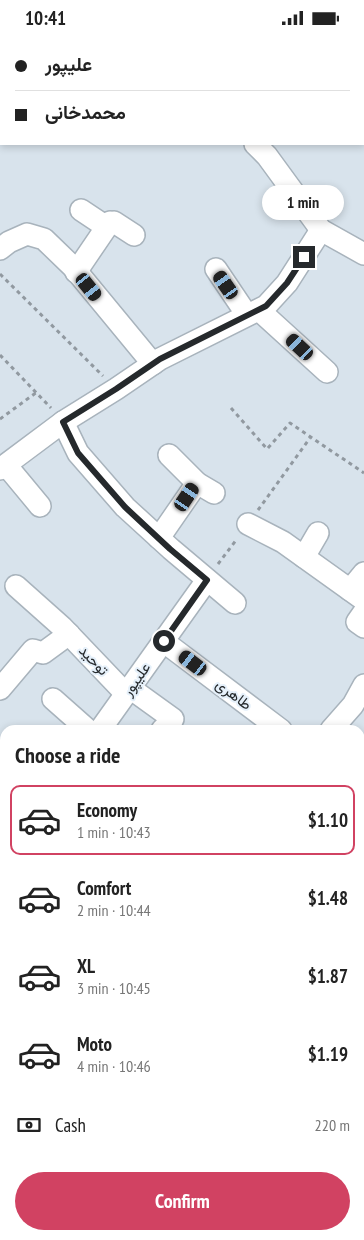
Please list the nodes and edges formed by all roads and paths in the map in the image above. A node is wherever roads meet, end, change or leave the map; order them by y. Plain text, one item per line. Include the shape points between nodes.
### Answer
1 (256, 145) edge
2 (81, 209) dead end
3 (110, 222) junction
4 (321, 230) junction
5 (134, 235) dead end
6 (0, 249) edge
7 (364, 254) edge
8 (216, 269) dead end
9 (76, 271) junction
10 (0, 274) edge
11 (253, 313) junction
12 (0, 355) edge
13 (153, 364) junction
14 (328, 372) dead end
15 (116, 389) junction
16 (37, 393) junction
17 (231, 408) dead end
18 (0, 419) edge
19 (63, 422) junction
20 (169, 455) dead end
21 (3, 467) edge
22 (364, 473) edge
23 (40, 506) dead end
24 (248, 524) dead end
25 (318, 533) dead end
26 (159, 538) junction
27 (304, 557) junction
28 (364, 573) edge
29 (207, 580) junction
30 (16, 587) dead end
31 (357, 595) edge
32 (235, 603) dead end
33 (364, 612) edge
34 (364, 627) edge
35 (65, 630) junction
36 (164, 641) junction
37 (364, 685) edge
38 (0, 689) edge
39 (128, 691) junction
40 (53, 699) dead end
41 (359, 707) edge
42 (82, 725) edge
43 (104, 725) edge
44 (167, 725) edge
45 (274, 725) edge
46 (337, 725) edge

1 - 4 street
2 - 3 street via 102,224
3 - 5 street via 114,221
3 - 9 street
4 - 7 street
4 - 11 street via 287,283 266,306
6 - 9 street via 26,234 44,239
8 - 11 street
9 - 13 street
10 - 15 path
11 - 13 street
11 - 14 street
12 - 16 path
13 - 15 street
15 - 19 street
16 - 18 path
16 - 19 path
17 - 22 path via 268,449 290,423
19 - 21 street
19 - 26 street via 78,453 125,507
20 - 26 street via 205,488
21 - 23 street
24 - 27 street
25 - 27 street
26 - 29 street
27 - 31 street
28 - 31 street
29 - 32 street
29 - 36 street, علیپور
30 - 35 street, توحید
33 - 34 street via 357,622
35 - 38 street via 43,653 33,650
35 - 39 street, توحید
36 - 39 street, علیپور
36 - 45 street, طاهری
37 - 41 street
39 - 43 street, علیپور
39 - 44 street, توحید via 173,719
40 - 42 street
41 - 46 street

